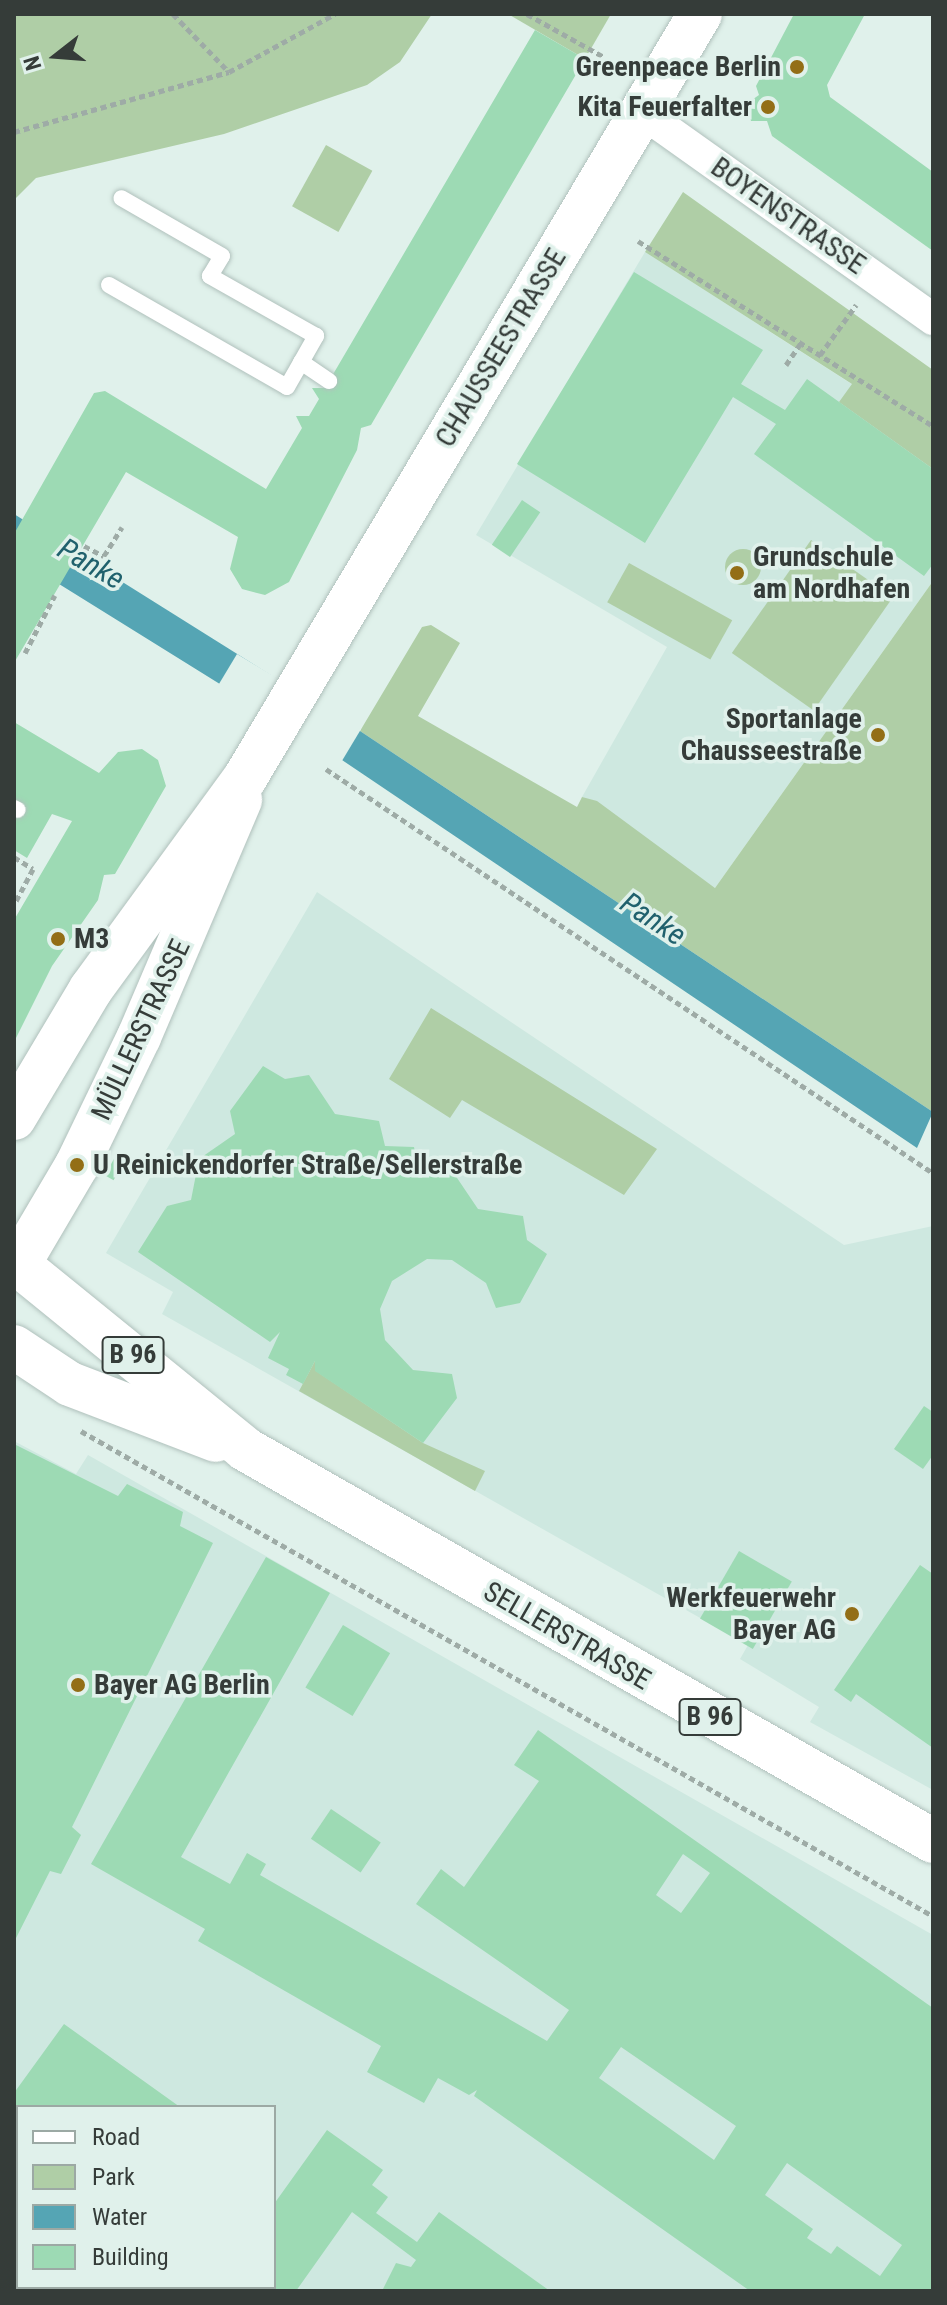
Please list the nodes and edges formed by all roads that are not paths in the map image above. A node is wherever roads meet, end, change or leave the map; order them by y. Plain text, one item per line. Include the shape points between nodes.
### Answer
1 (700, 14) edge
2 (643, 113) junction
3 (121, 198) dead end
4 (109, 285) dead end
5 (933, 319) edge
6 (301, 362) junction
7 (329, 381) dead end
8 (289, 706) joint
9 (245, 778) junction
10 (14, 1118) edge
11 (15, 1266) edge
12 (14, 1347) edge
13 (245, 1449) junction
14 (933, 1841) edge

1 - 2 main road, CHAUSSEESTRASSE
2 - 5 street, BOYENSTRASSE
2 - 8 main road, CHAUSSEESTRASSE
3 - 6 lane via 222,256 210,276 316,336
4 - 6 lane via 287,387
6 - 7 lane
8 - 9 main road, MÜLLERSTRASSE
9 - 10 main road, MÜLLERSTRASSE via 91,989
9 - 11 main road, MÜLLERSTRASSE via 220,861 145,1025 77,1165
11 - 13 main road, SELLERSTRASSE / B 96
12 - 13 main road, SELLERSTRASSE / B 96 via 70,1384
13 - 14 main road, SELLERSTRASSE / B 96

